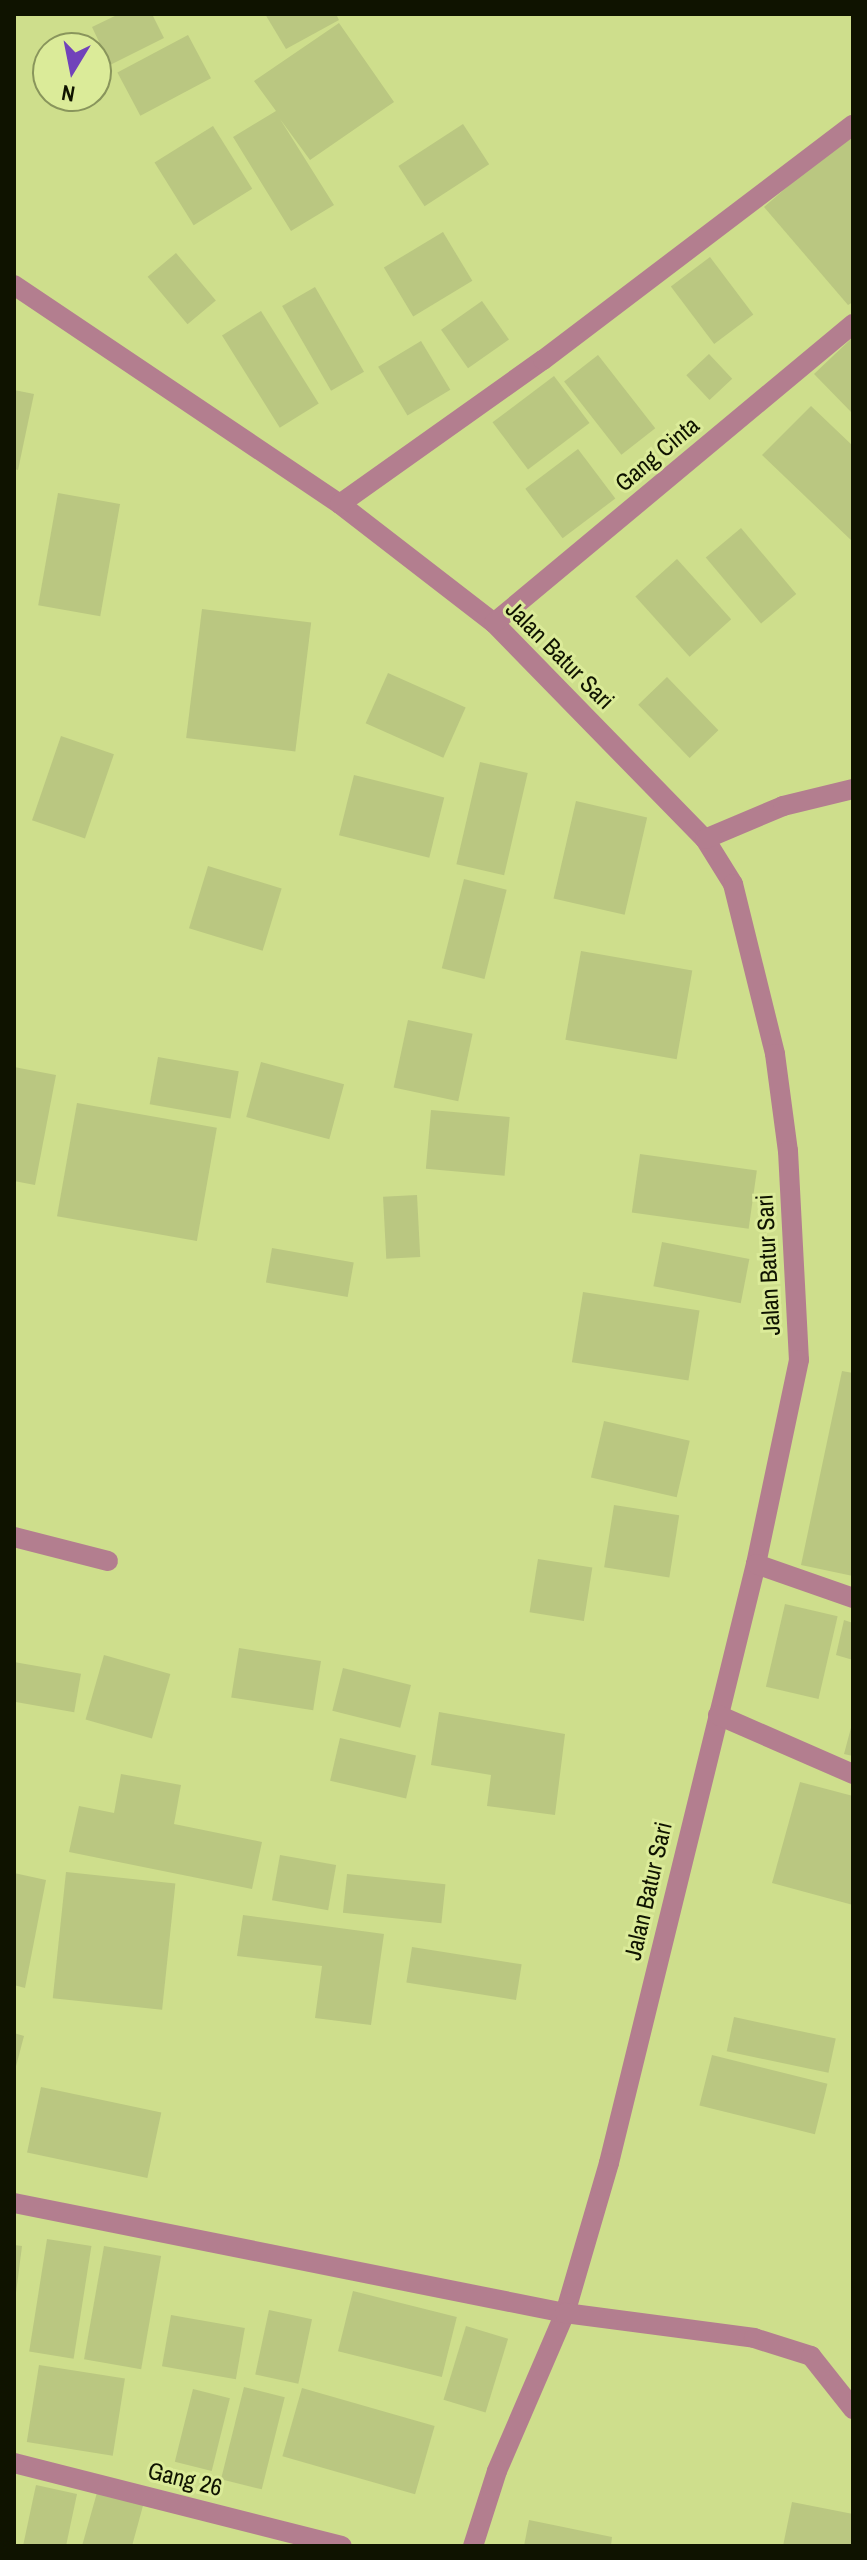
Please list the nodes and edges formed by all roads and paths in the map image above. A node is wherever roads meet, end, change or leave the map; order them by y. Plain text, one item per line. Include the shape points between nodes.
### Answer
1 (853, 125) edge
2 (14, 285) edge
3 (853, 324) edge
4 (340, 504) junction
5 (494, 623) junction
6 (853, 789) edge
7 (705, 839) junction
8 (14, 1537) edge
9 (108, 1561) dead end
10 (756, 1564) junction
11 (853, 1598) edge
12 (718, 1715) junction
13 (853, 1774) edge
14 (14, 2203) edge
15 (565, 2313) junction
16 (853, 2409) edge
17 (14, 2463) edge
18 (342, 2546) edge
19 (473, 2546) edge

1 - 4 street via 543,360
2 - 4 street, Jalan Batur Sari
3 - 5 street, Gang Cinta
4 - 5 street, Jalan Batur Sari
5 - 7 street, Jalan Batur Sari
6 - 7 street via 783,806
7 - 10 street, Jalan Batur Sari via 733,884 754,956 788,1151 799,1360
8 - 9 street
10 - 11 street
10 - 12 street, Jalan Batur Sari
12 - 13 street
12 - 15 street, Jalan Batur Sari via 609,2163
14 - 15 street
15 - 16 street via 754,2338 811,2356
15 - 19 street, Jalan Batur Sari via 497,2471
17 - 18 street, Gang 26

